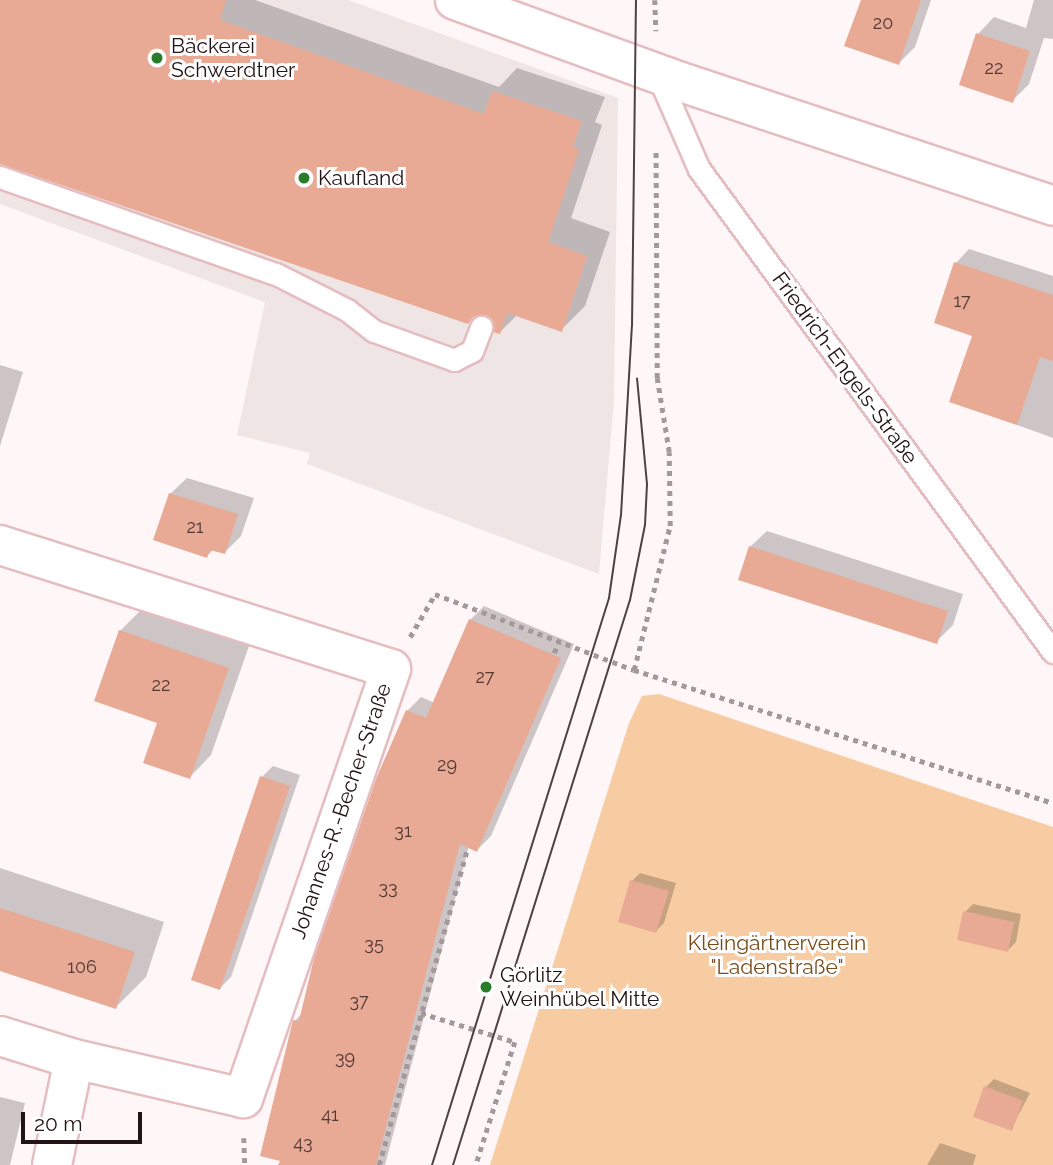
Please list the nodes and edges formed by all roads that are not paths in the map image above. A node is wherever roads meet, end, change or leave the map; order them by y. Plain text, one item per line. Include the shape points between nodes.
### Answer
1 (455, 0) edge
2 (656, 74) junction
3 (0, 177) edge
4 (1053, 206) edge
5 (481, 327) dead end
6 (0, 545) edge
7 (1053, 652) edge
8 (0, 1036) edge
9 (74, 1059) junction
10 (52, 1165) edge

1 - 2 street
2 - 4 street
2 - 7 lane, Friedrich-Engels-Straße via 699,169
3 - 5 lane via 276,274 347,310 374,331 454,359 472,351
6 - 9 street, Johannes-R.-Becher-Straße via 391,669 243,1098
8 - 9 street, Johannes-R.-Becher-Straße
9 - 10 street

